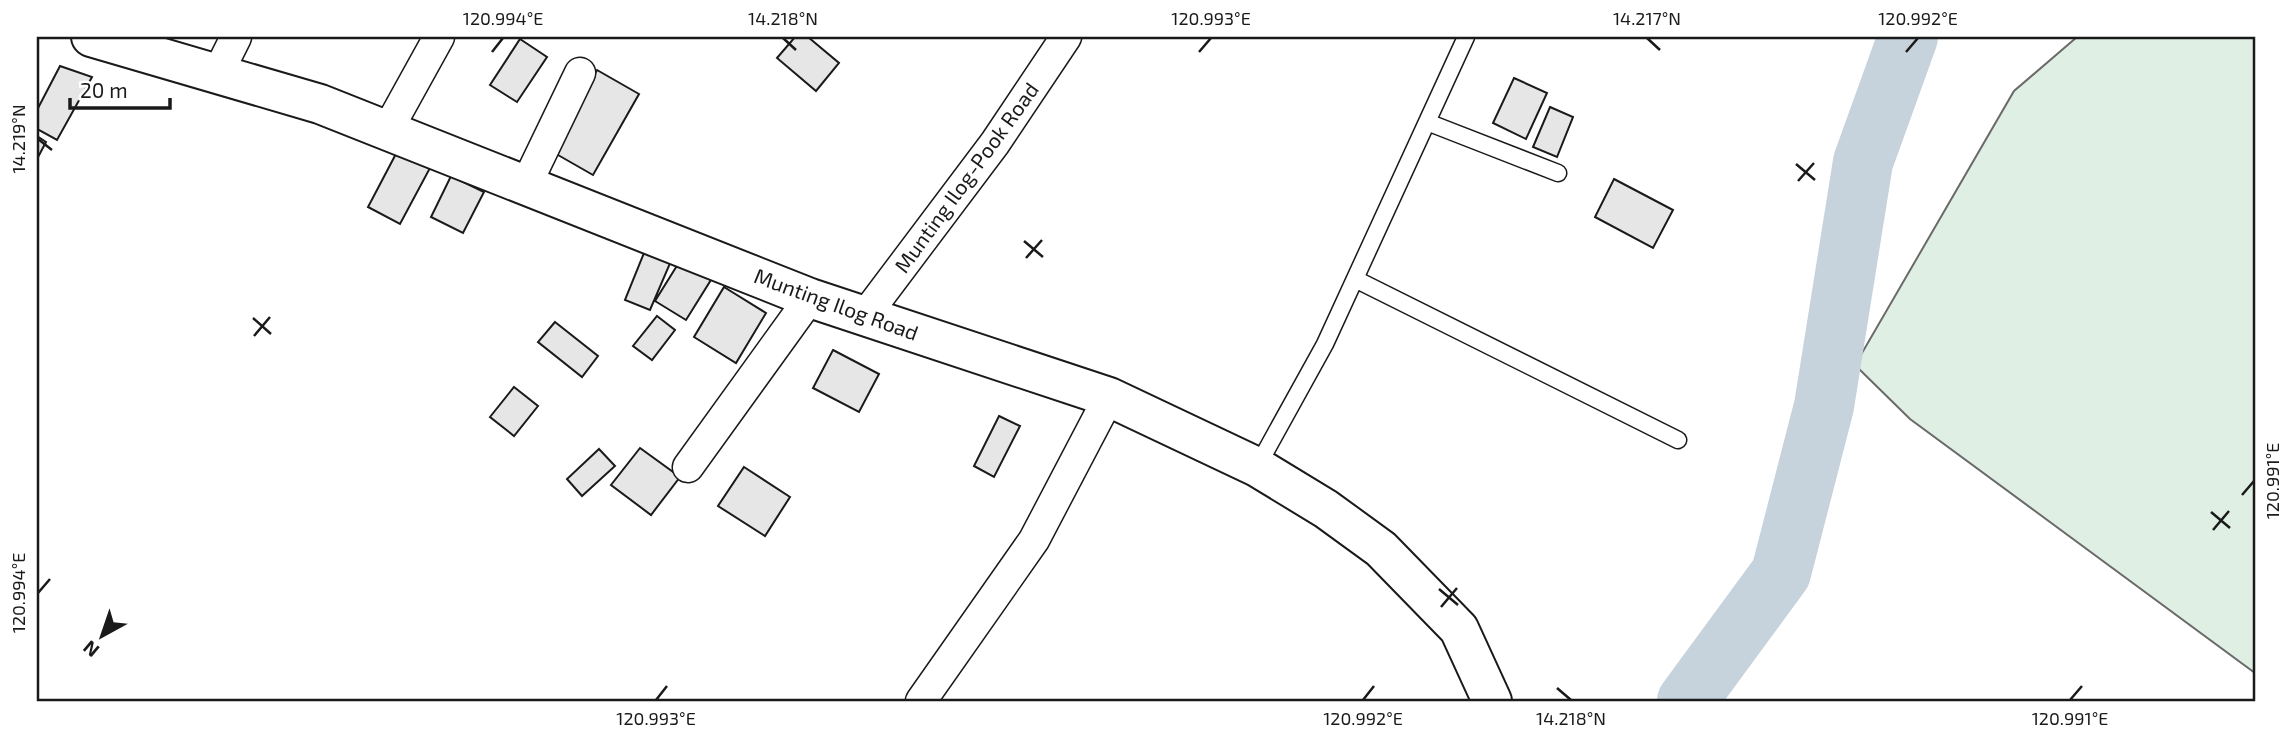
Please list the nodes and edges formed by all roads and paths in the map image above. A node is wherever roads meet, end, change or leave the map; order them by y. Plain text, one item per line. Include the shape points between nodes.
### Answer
1 (91, 37) edge
2 (236, 37) edge
3 (439, 37) edge
4 (1066, 37) edge
5 (1466, 37) edge
6 (580, 73) dead end
7 (218, 74) junction
8 (1427, 122) junction
9 (387, 131) junction
10 (1558, 173) dead end
11 (526, 185) junction
12 (1355, 279) junction
13 (810, 298) junction
14 (864, 317) junction
15 (1110, 397) junction
16 (1678, 440) dead end
17 (688, 467) dead end
18 (1257, 467) junction
19 (921, 701) edge
20 (1492, 701) edge

1 - 7 street, Munting Ilog Road
2 - 7 street
3 - 9 street
4 - 14 street, Munting Ilog-Pook Road via 995,144
5 - 8 lane
6 - 11 street
7 - 9 street, Munting Ilog Road via 320,104
8 - 10 lane
8 - 12 lane
9 - 11 street, Munting Ilog Road
11 - 13 street, Munting Ilog Road
12 - 16 lane
12 - 18 lane
13 - 14 street, Munting Ilog Road
13 - 17 street
14 - 15 street, Munting Ilog Road
15 - 18 street, Munting Ilog Road
15 - 19 street via 1034,540
18 - 20 street, Munting Ilog Road via 1381,549 1459,629

